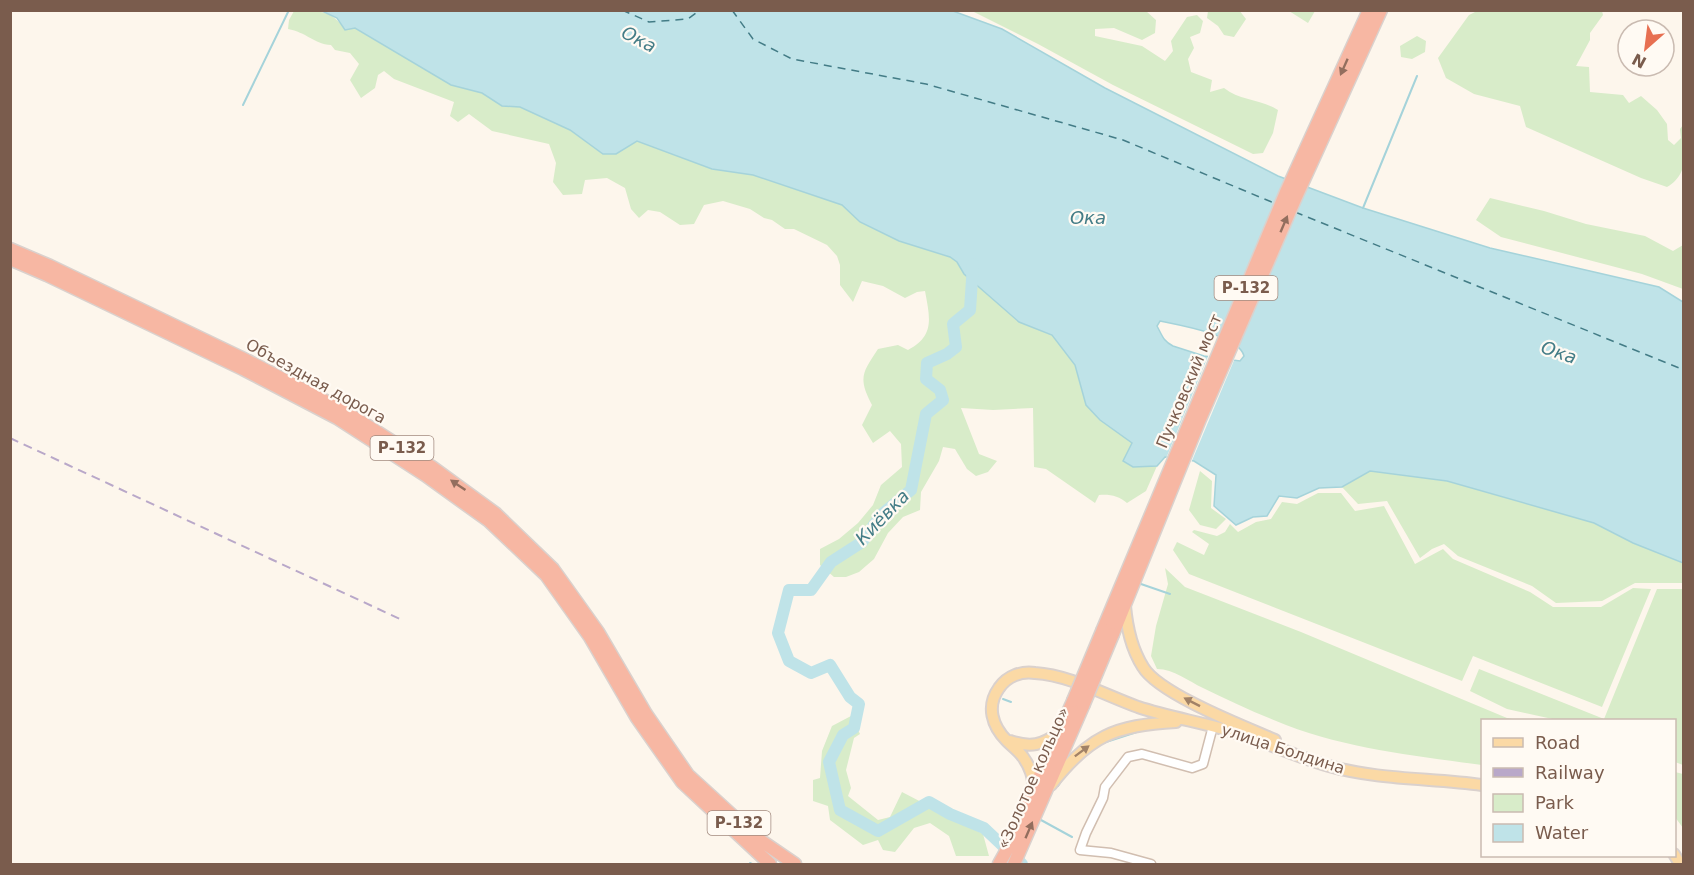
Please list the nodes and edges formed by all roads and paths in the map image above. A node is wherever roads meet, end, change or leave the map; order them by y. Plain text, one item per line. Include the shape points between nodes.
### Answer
1 (1374, 13) edge
2 (10, 249) edge
3 (10, 259) edge
4 (1135, 566) junction
5 (1125, 606) junction
6 (1108, 632) junction
7 (1078, 703) junction
8 (1192, 721) junction
9 (1213, 726) junction
10 (1059, 733) junction
11 (1005, 740) junction
12 (1301, 756) junction
13 (685, 778) junction
14 (1481, 785) edge
15 (1039, 793) junction
16 (770, 864) edge
17 (795, 864) edge
18 (999, 864) edge
19 (1014, 864) edge
20 (1151, 864) edge

1 - 4 highway, Пучковский мост / Р-132
13 -> 2 highway, Объездная дорога / Р-132 via 598,632 553,569 487,507 343,411 238,356
3 - 13 highway, Объездная дорога / Р-132 via 337,418 489,520 546,575 590,637 637,718
4 - 5 highway, Р-132
4 - 6 highway, Р-132
5 - 6 highway, Р-132
12 -> 5 main road via 1281,742 1167,689 1152,678 1131,646
6 - 7 highway, Р-132, bridge
7 - 10 highway, «Золотое кольцо» / Р-132
7 - 15 highway, «Золотое кольцо» / Р-132
8 - 9 main road, улица Болдина
8 - 11 main road, улица Болдина via 1160,714 1085,685 1028,672 1005,681 993,700 992,717
15 -> 8 main road via 1078,753 1110,734 1150,723
9 - 12 main road, улица Болдина
9 - 20 street via 1203,764 1192,768 1142,754 1128,757 1105,787 1080,850 1111,853
10 - 11 main road via 1034,747
10 - 15 highway, Р-132
11 - 15 main road, улица Болдина via 1023,755
12 - 14 main road, улица Болдина via 1354,772
13 - 16 highway, Р-132
13 - 17 highway, Р-132
15 - 18 highway, «Золотое кольцо» / Р-132
19 -> 15 highway, «Золотое кольцо» / Р-132

